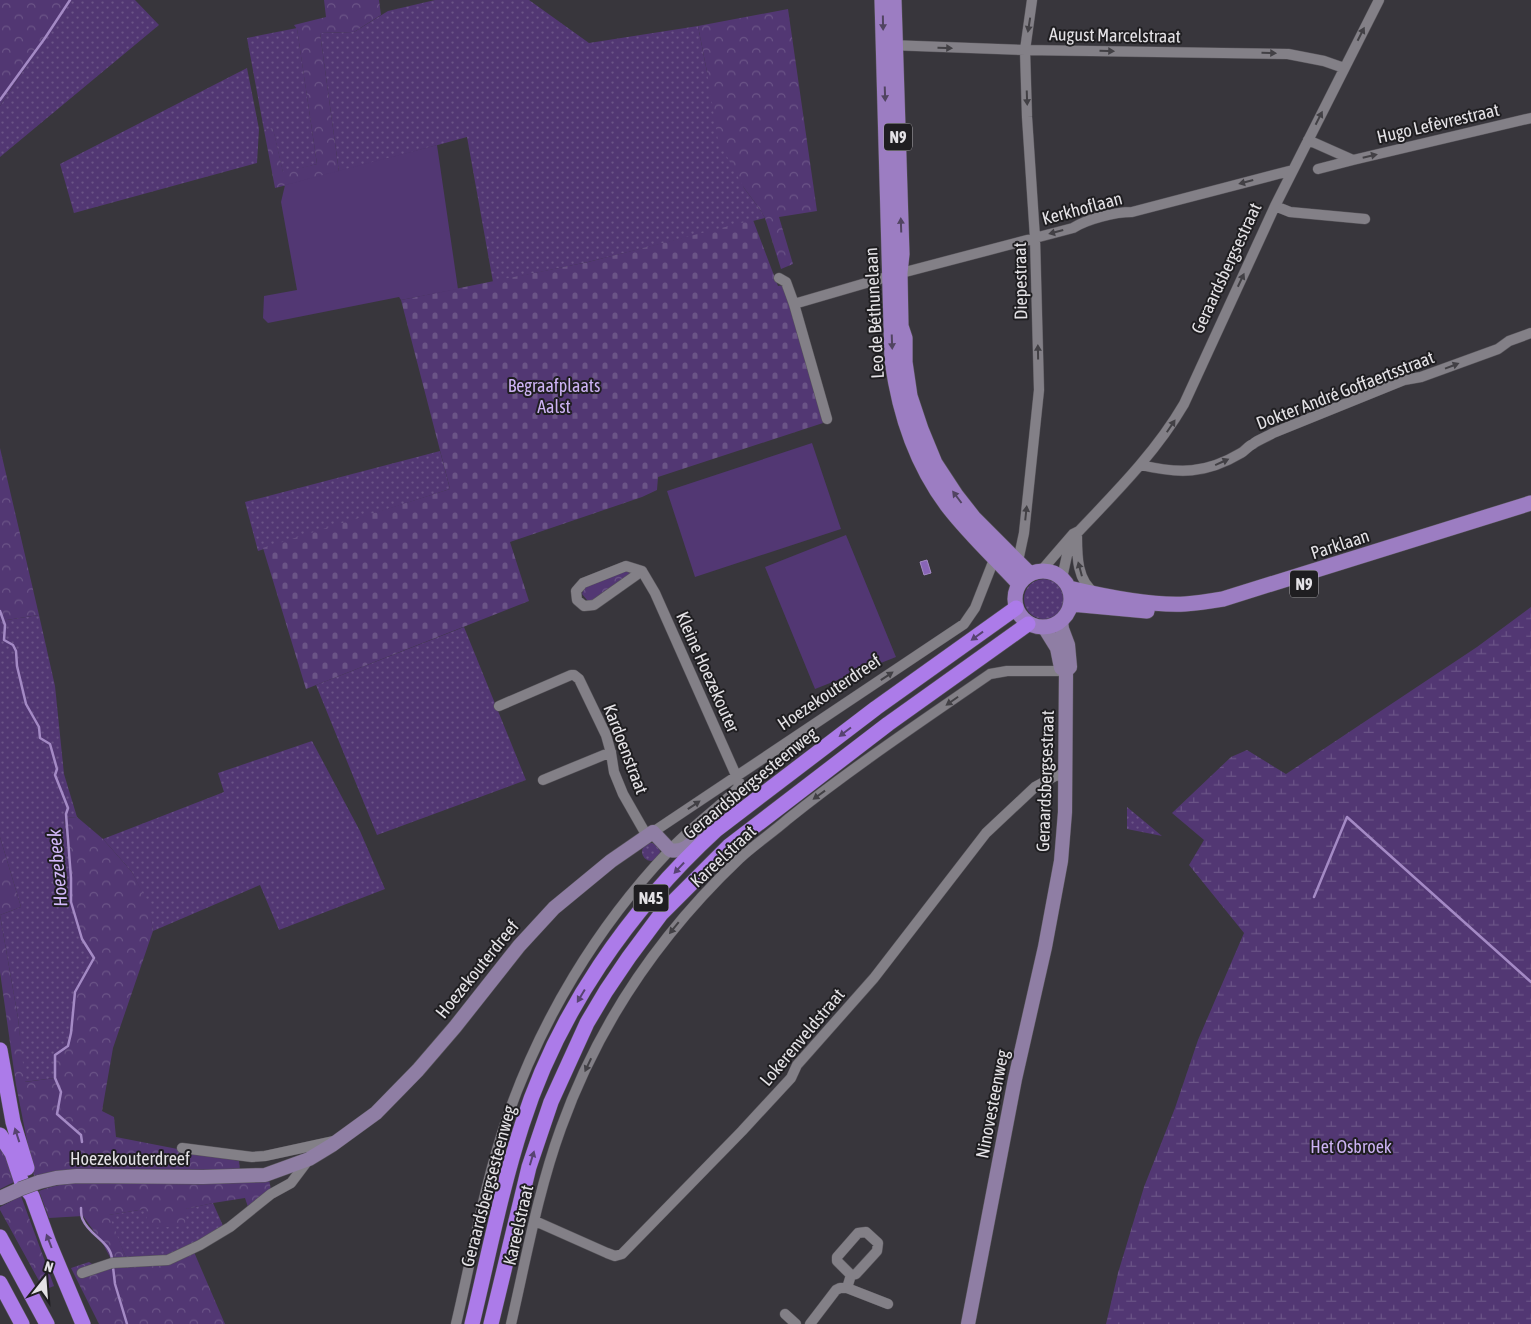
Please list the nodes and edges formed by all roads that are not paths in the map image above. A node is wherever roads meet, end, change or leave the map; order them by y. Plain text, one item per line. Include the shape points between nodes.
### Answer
1 (882, 0) edge
2 (894, 0) edge
3 (1032, 0) edge
4 (1379, 0) edge
5 (890, 45) junction
6 (1025, 50) junction
7 (1344, 68) junction
8 (1531, 118) edge
9 (1308, 140) junction
10 (1353, 160) junction
11 (1318, 169) dead end
12 (1293, 170) junction
13 (1275, 206) junction
14 (1365, 219) dead end
15 (1035, 238) junction
16 (895, 274) junction
17 (779, 278) dead end
18 (794, 304) junction
19 (1531, 333) edge
20 (827, 419) dead end
21 (1141, 465) junction
22 (1531, 503) edge
23 (1531, 513) edge
24 (1078, 534) junction
25 (995, 557) junction
26 (1018, 561) junction
27 (642, 571) junction
28 (1030, 577) junction
29 (1066, 583) junction
30 (1099, 595) junction
31 (1071, 604) junction
32 (1016, 608) junction
33 (1061, 622) junction
34 (1028, 624) junction
35 (1044, 627) junction
36 (1066, 671) junction
37 (499, 706) dead end
38 (610, 752) junction
39 (1066, 774) junction
40 (543, 780) dead end
41 (737, 782) junction
42 (716, 830) junction
43 (650, 834) junction
44 (670, 850) junction
45 (1056, 892) joint
46 (0, 1050) edge
47 (0, 1135) edge
48 (340, 1139) junction
49 (182, 1148) dead end
50 (309, 1160) junction
51 (20, 1192) edge
52 (535, 1221) junction
53 (0, 1237) edge
54 (82, 1273) dead end
55 (851, 1275) dead end
56 (0, 1283) edge
57 (847, 1288) junction
58 (888, 1304) dead end
59 (785, 1314) dead end
60 (22, 1324) edge
61 (47, 1324) edge
62 (84, 1324) edge
63 (456, 1324) edge
64 (472, 1324) edge
65 (492, 1324) edge
66 (511, 1324) edge
67 (796, 1324) edge
68 (810, 1324) edge
69 (968, 1324) edge

1 -> 5 main road, Leo de Béthunelaan / N9
2 - 5 main road, Leo de Béthunelaan / N9
3 -> 6 street, Diepestraat
7 -> 4 street, Geraardsbergsestraat
5 -> 6 street, August Marcelstraat
5 - 16 main road, Leo de Béthunelaan / N9
6 -> 7 street, August Marcelstraat via 1288,54
6 -> 15 street, Diepestraat
9 -> 7 street, Geraardsbergsestraat
10 -> 8 street, Hugo Lefèvrestraat
9 - 10 street
9 - 12 street, Geraardsbergsestraat
10 - 11 street, Hugo Lefèvrestraat
12 - 13 street, Geraardsbergsestraat
12 -> 15 street, Kerkhoflaan via 1123,212
13 - 14 street via 1290,212
21 -> 13 street, Geraardsbergsestraat via 1184,404
15 - 16 street, Kerkhoflaan
26 -> 15 street, Diepestraat via 1024,533 1039,390
16 - 18 street, Kerkhoflaan
16 -> 25 main road, Leo de Béthunelaan / N9 via 892,360 905,423 921,461 948,507
26 -> 16 main road, Leo de Béthunelaan / N9 via 974,518 943,476 928,447 914,411 907,379
17 - 18 street via 786,282
18 - 20 street
21 -> 19 street, Dokter André Goffaertsstraat via 1165,471 1198,471 1218,465 1273,433
21 - 24 street, Geraardsbergsestraat
22 - 30 main road, Parklaan / N9 via 1224,599 1183,604
23 - 31 main road, Parklaan / N9 via 1229,607 1165,612
24 - 28 street, Geraardsbergsestraat via 1073,534
24 - 29 street, Geraardsbergsestraat via 1067,555
30 -> 24 street via 1085,584 1082,576
25 - 28 main road, Leo de Béthunelaan / N9
41 -> 25 street, Hoezekouterdreef via 964,624 975,608
26 - 28 main road, Leo de Béthunelaan / N9
27 - 27 street via 626,566 583,583 576,591 577,600 584,606 594,605
27 - 41 street, Kleine Hoezekouter via 729,758
28 - 29 main road via 1050,572
28 - 32 main road via 1015,593
29 - 30 main road, Parklaan / N9
29 - 31 main road
31 - 33 main road
32 - 34 main road
32 -> 42 highway, Geraardsbergsesteenweg / N45 via 876,708
33 - 35 main road
33 - 36 street, Geraardsbergsestraat via 1069,650 1070,667
34 - 35 main road
65 -> 34 highway, Geraardsbergsesteenweg / N45 via 529,1167 551,1102 587,1023 661,914 729,846 888,724
35 - 36 street, Geraardsbergsestraat via 1057,648 1061,668
36 - 39 street, Geraardsbergsestraat
36 -> 52 street, Kareelstraat via 990,674 811,802 741,858 704,894 644,969 618,1008 589,1062 561,1128
37 - 38 street, Kardoenstraat via 574,675 580,679 606,735
38 - 40 street
38 - 43 street, Kardoenstraat via 617,780
39 - 45 street, Geraardsbergsestraat via 1064,830
39 - 52 street, Lokerenveldstraat via 1035,787 986,833 874,978 796,1065 791,1078 622,1254 607,1253
43 -> 41 street, Hoezekouterdreef
41 - 44 street, Hoezekouterdreef
42 - 44 street via 702,833 682,850
42 -> 64 highway, Geraardsbergsesteenweg / N45 via 646,904 613,946 570,1014 522,1124
43 - 44 street
43 - 48 street, Hoezekouterdreef via 591,876 554,908 418,1070 376,1113
44 - 63 street, Hoezekouterdreef via 600,936 576,972 540,1039 518,1088 495,1157
45 - 69 street, Ninovesteenweg via 1015,1080
51 -> 46 highway via 32,1182 13,1122
47 - 51 highway via 12,1154 22,1184
48 - 49 street, Hoezekouterdreef via 252,1157
48 - 50 street, Hoezekouterdreef
50 - 51 street, Hoezekouterdreef via 265,1175 77,1176 56,1178
50 - 54 street, Hoezekouterdreef via 291,1183 271,1194 230,1228 200,1245 168,1260 112,1263
62 -> 51 highway via 60,1268
52 - 66 street, Kareelstraat
53 - 61 highway
55 - 57 street
56 - 60 highway
57 - 58 street
57 - 68 street via 836,1290
59 - 67 street

